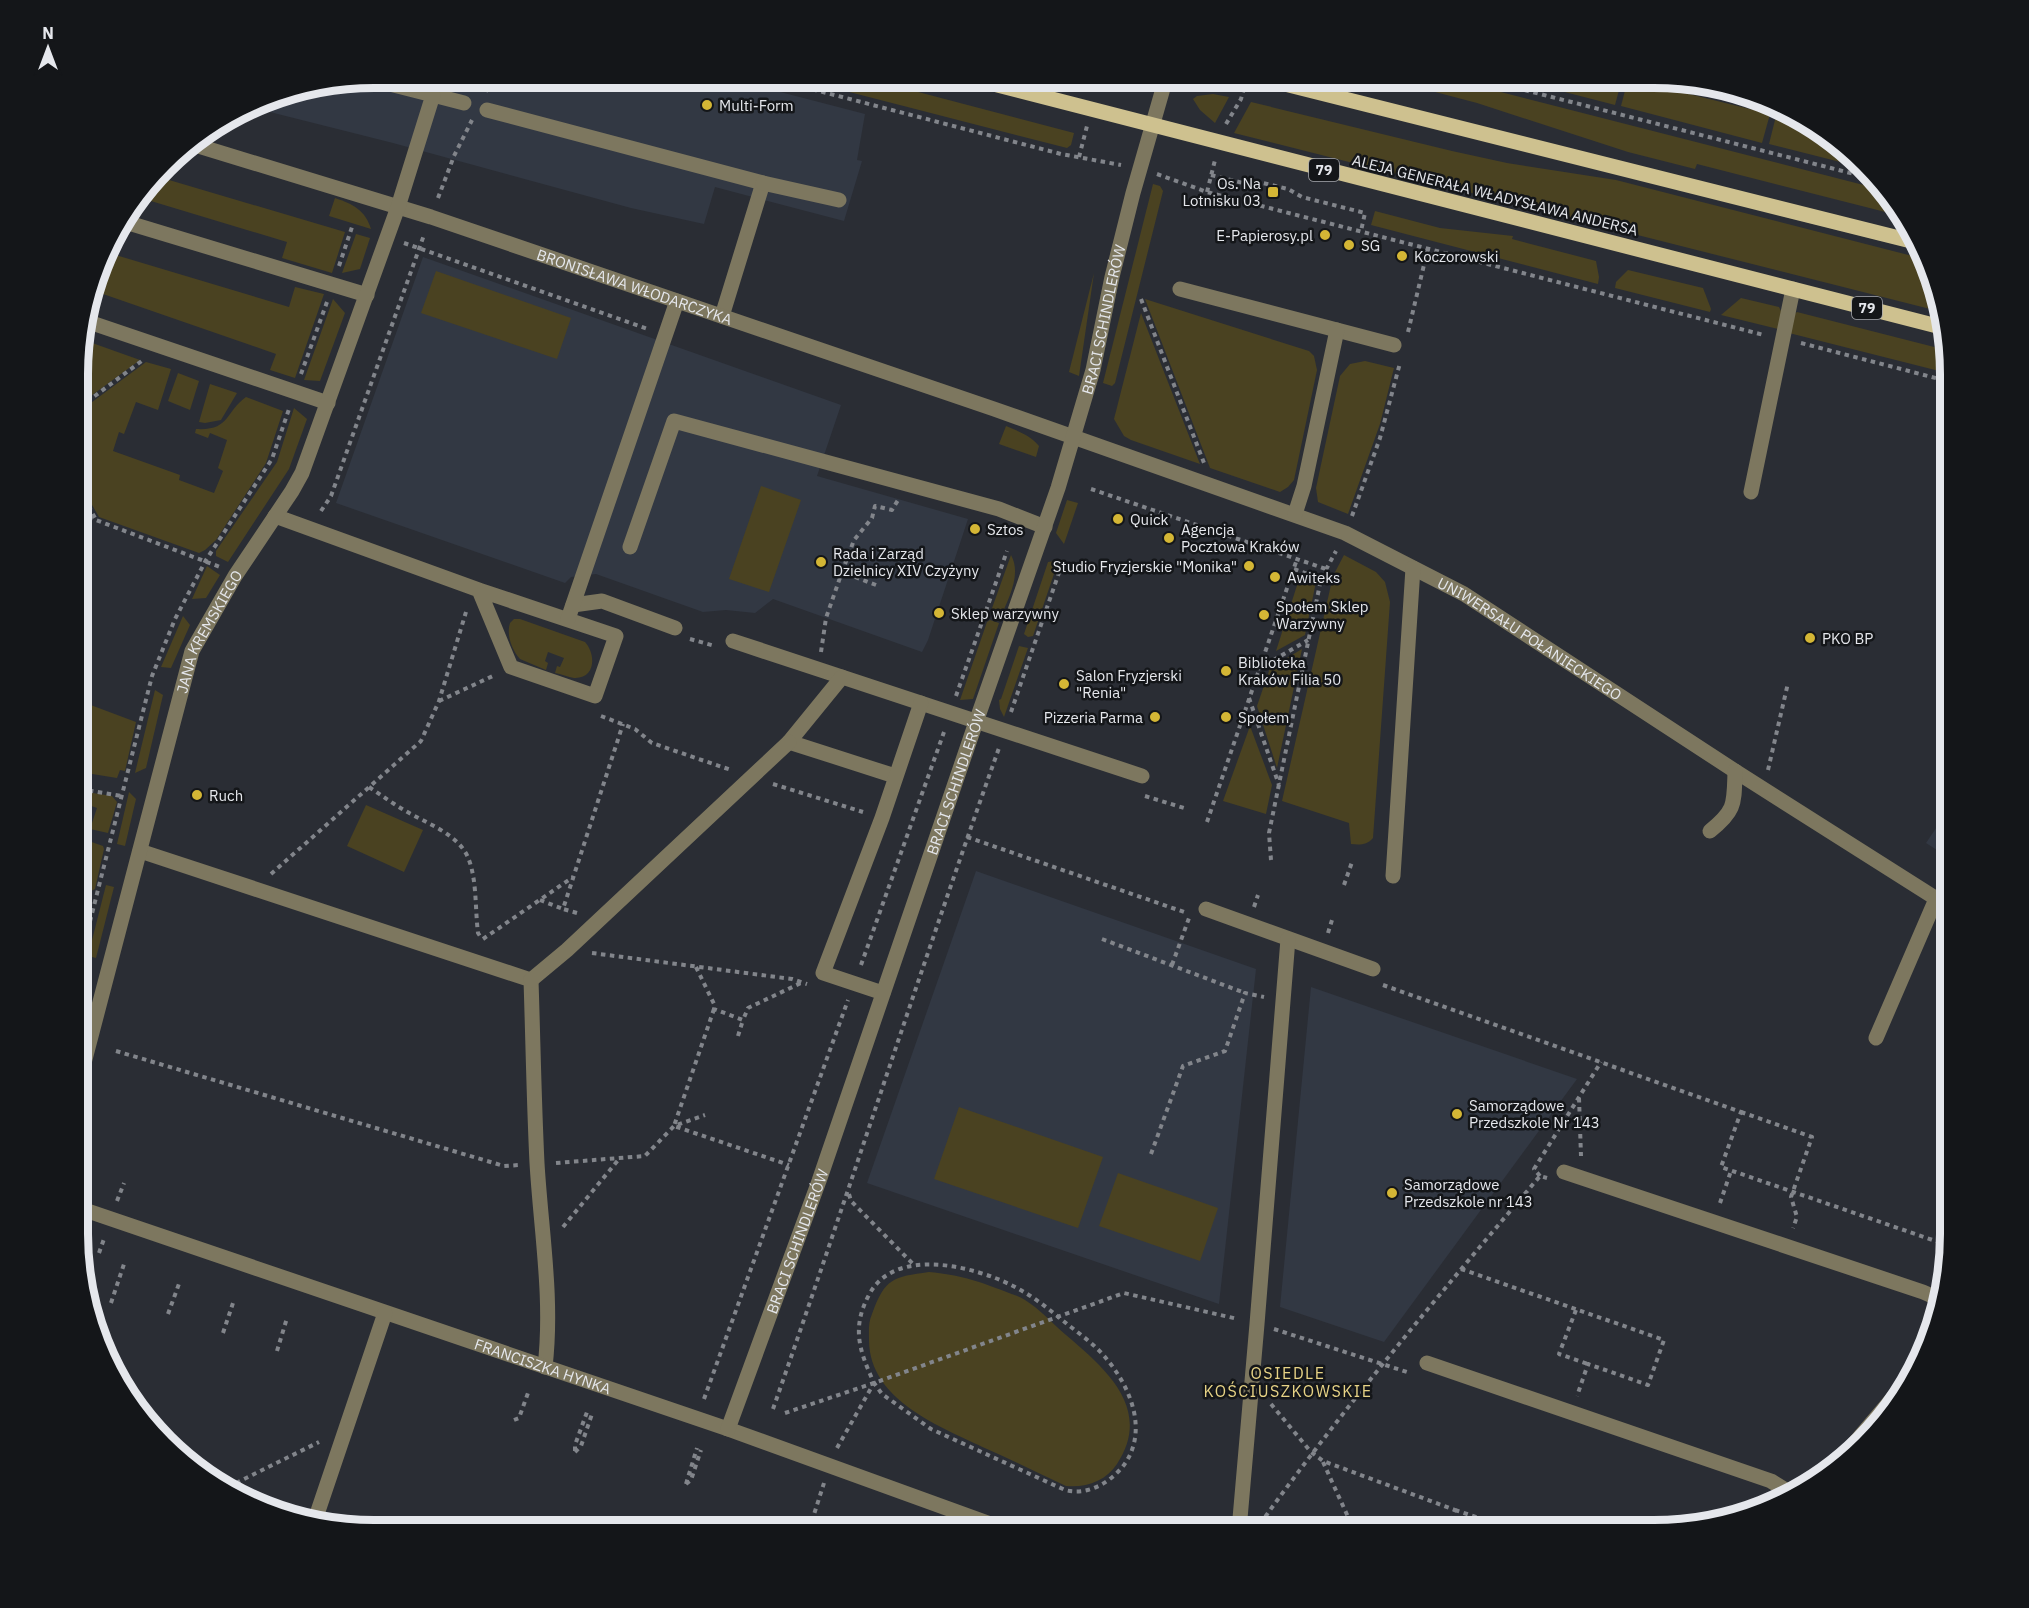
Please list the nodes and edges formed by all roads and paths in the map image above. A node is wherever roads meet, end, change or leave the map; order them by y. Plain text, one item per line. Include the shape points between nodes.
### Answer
1 (405, 88) edge
2 (487, 88) edge
3 (808, 88) edge
4 (1009, 88) edge
5 (1163, 88) edge
6 (1301, 88) edge
7 (1526, 88) edge
8 (486, 91) dead end
9 (433, 95) junction
10 (1241, 99) dead end
11 (464, 103) dead end
12 (487, 110) dead end
13 (1152, 125) junction
14 (1225, 126) dead end
15 (1084, 135) dead end
16 (202, 147) edge
17 (454, 156) dead end
18 (1079, 157) junction
19 (1119, 164) dead end
20 (1213, 167) dead end
21 (1158, 175) dead end
22 (1860, 175) edge
23 (1211, 176) junction
24 (763, 183) junction
25 (1207, 192) junction
26 (839, 200) dead end
27 (398, 207) junction
28 (435, 207) dead end
29 (132, 224) edge
30 (1361, 231) junction
31 (386, 237) junction
32 (1906, 240) edge
33 (419, 248) junction
34 (1428, 248) junction
35 (1180, 289) dead end
36 (1793, 289) junction
37 (367, 295) junction
38 (1141, 299) dead end
39 (677, 301) junction
40 (722, 316) junction
41 (93, 323) edge
42 (1936, 326) edge
43 (1337, 330) junction
44 (1764, 334) dead end
45 (666, 335) junction
46 (1798, 343) dead end
47 (1401, 346) junction
48 (146, 358) dead end
49 (1940, 379) edge
50 (88, 401) edge
51 (328, 403) junction
52 (1074, 438) junction
53 (1206, 469) dead end
54 (1091, 489) dead end
55 (1751, 492) dead end
56 (898, 500) dead end
57 (88, 505) edge
58 (1295, 513) junction
59 (275, 516) junction
60 (88, 517) edge
61 (96, 520) junction
62 (1349, 524) dead end
63 (1045, 527) junction
64 (308, 530) junction
65 (1340, 545) dead end
66 (630, 547) dead end
67 (1297, 559) junction
68 (1063, 561) dead end
69 (1413, 568) junction
70 (224, 569) dead end
71 (1294, 569) junction
72 (1327, 569) junction
73 (840, 572) junction
74 (1321, 579) junction
75 (876, 585) dead end
76 (478, 590) junction
77 (570, 612) junction
78 (675, 628) joint
79 (1309, 640) junction
80 (733, 641) joint
81 (511, 667) junction
82 (1258, 669) junction
83 (819, 670) junction
84 (842, 677) junction
85 (1788, 683) dead end
86 (595, 696) junction
87 (1248, 698) junction
88 (439, 701) junction
89 (921, 704) junction
90 (1008, 721) dead end
91 (975, 722) junction
92 (623, 724) junction
93 (1002, 739) dead end
94 (789, 742) junction
95 (1769, 765) dead end
96 (1735, 771) junction
97 (895, 776) junction
98 (1142, 776) dead end
99 (752, 777) junction
100 (1279, 785) junction
101 (369, 787) junction
102 (88, 790) edge
103 (1143, 795) dead end
104 (122, 796) dead end
105 (1184, 808) dead end
106 (882, 818) junction
107 (1208, 822) dead end
108 (911, 827) dead end
109 (1710, 831) dead end
110 (967, 837) junction
111 (140, 851) junction
112 (1271, 860) dead end
113 (1352, 862) dead end
114 (573, 876) junction
115 (1394, 876) dead end
116 (1344, 885) dead end
117 (255, 890) junction
118 (1936, 899) junction
119 (540, 900) junction
120 (1940, 901) edge
121 (563, 909) junction
122 (1206, 909) dead end
123 (598, 920) junction
124 (482, 939) junction
125 (1102, 939) dead end
126 (1288, 939) junction
127 (567, 950) junction
128 (458, 957) junction
129 (1172, 965) junction
130 (696, 966) junction
131 (1373, 969) joint
132 (823, 973) junction
133 (531, 980) junction
134 (802, 982) junction
135 (883, 993) junction
136 (1245, 993) junction
137 (1253, 995) dead end
138 (714, 1010) junction
139 (743, 1020) junction
140 (738, 1036) dead end
141 (1876, 1038) dead end
142 (88, 1048) edge
143 (116, 1051) dead end
144 (1601, 1062) junction
145 (1579, 1097) junction
146 (1741, 1112) junction
147 (705, 1114) dead end
148 (674, 1126) junction
149 (1151, 1154) dead end
150 (620, 1158) junction
151 (537, 1164) junction
152 (789, 1165) dead end
153 (1731, 1171) junction
154 (1564, 1172) joint
155 (1540, 1176) junction
156 (1582, 1177) junction
157 (849, 1192) junction
158 (1792, 1193) junction
159 (88, 1211) edge
160 (1713, 1221) junction
161 (1940, 1243) edge
162 (1787, 1246) junction
163 (544, 1249) junction
164 (125, 1261) dead end
165 (915, 1265) junction
166 (1461, 1269) junction
167 (180, 1281) dead end
168 (1933, 1296) edge
169 (234, 1300) dead end
170 (111, 1303) dead end
171 (1576, 1310) junction
172 (385, 1313) junction
173 (168, 1314) dead end
174 (1058, 1317) junction
175 (287, 1318) dead end
176 (1257, 1324) junction
177 (223, 1333) dead end
178 (277, 1351) dead end
179 (1427, 1363) joint
180 (1385, 1364) junction
181 (1588, 1364) junction
182 (545, 1367) junction
183 (1252, 1381) junction
184 (874, 1383) junction
185 (528, 1393) dead end
186 (773, 1409) dead end
187 (590, 1413) joint
188 (785, 1413) dead end
189 (1571, 1414) junction
190 (514, 1420) dead end
191 (728, 1429) junction
192 (344, 1431) junction
193 (699, 1449) joint
194 (1311, 1452) junction
195 (833, 1455) dead end
196 (1323, 1461) junction
197 (826, 1476) dead end
198 (236, 1483) edge
199 (1783, 1489) edge
200 (1455, 1510) junction
201 (317, 1514) edge
202 (812, 1520) edge
203 (979, 1520) edge
204 (1240, 1520) edge
205 (1263, 1520) edge
206 (1350, 1520) edge
207 (1452, 1520) edge
208 (1485, 1520) edge

1 - 9 street
2 - 8 path
3 - 18 path
4 - 13 main road, ALEJA GENERAŁA WŁADYSŁAWA ANDERSA / 79
5 - 13 street, BRACI SCHINDLERÓW
6 - 32 main road
7 - 22 path
9 - 11 street
9 - 27 street, JANA KREMSKIEGO
10 - 14 path
12 - 24 street
13 - 36 main road, ALEJA GENERAŁA WŁADYSŁAWA ANDERSA / 79
13 - 52 street, BRACI SCHINDLERÓW
15 - 18 path
16 - 27 street, BRONISŁAWA WŁODARCZYKA
17 - 28 path
18 - 19 path
20 - 23 path
21 - 25 path
23 - 25 path
23 - 30 path via 1288,189 1302,197 1365,213
24 - 26 street
24 - 40 street
25 - 30 path
27 - 31 street, JANA KREMSKIEGO
27 - 39 street, BRONISŁAWA WŁODARCZYKA
29 - 37 street
30 - 34 path
31 - 33 path
31 - 37 street, JANA KREMSKIEGO
33 - 45 path
33 - 64 path via 331,496
34 - 44 path
34 - 47 path
35 - 43 street
36 - 42 main road, ALEJA GENERAŁA WŁADYSŁAWA ANDERSA / 79
36 - 55 street
37 - 51 street, JANA KREMSKIEGO
38 - 53 path
39 - 40 street, BRONISŁAWA WŁODARCZYKA
39 - 45 street
40 - 52 street, BRONISŁAWA WŁODARCZYKA
41 - 51 street
43 - 47 street
43 - 58 street
45 - 77 street
46 - 49 path
47 - 62 path via 1382,432
48 - 50 path
51 - 59 street, JANA KREMSKIEGO via 302,472
52 - 58 street, UNIWERSAŁU POŁANIECKIEGO
52 - 63 street, BRACI SCHINDLERÓW
54 - 67 path
56 - 73 path via 892,510 875,506
57 - 61 path
58 - 69 street, UNIWERSAŁU POŁANIECKIEGO via 1356,537
59 - 64 street
59 - 111 street, JANA KREMSKIEGO via 192,651
60 - 61 path
61 - 70 path
63 - 66 street via 999,509 674,421
63 - 91 street, BRACI SCHINDLERÓW
64 - 76 street
65 - 72 path
67 - 71 path
67 - 72 path
68 - 90 path
69 - 96 street, UNIWERSAŁU POŁANIECKIEGO via 1464,594
69 - 115 street
71 - 74 path
71 - 82 path
72 - 74 path
73 - 75 path
73 - 83 path via 826,618
74 - 79 path
76 - 77 street
76 - 81 street
76 - 88 path via 466,611
77 - 78 street via 602,601
77 - 86 street via 616,636
78 - 80 path via 676,635 730,650
79 - 82 path
79 - 100 path
80 - 83 street
81 - 86 street
81 - 88 path
82 - 87 path
83 - 84 street
84 - 89 street
84 - 94 street
85 - 95 path
86 - 92 path via 590,711
87 - 100 path
87 - 107 path
88 - 101 path via 421,741
89 - 91 street
89 - 97 street
91 - 98 street
91 - 135 street, BRACI SCHINDLERÓW
92 - 99 path via 652,743
92 - 114 path
93 - 110 path
94 - 97 street
94 - 99 street
96 - 109 street via 1734,805
96 - 118 street, UNIWERSAŁU POŁANIECKIEGO
97 - 106 street
99 - 106 path
99 - 123 street
100 - 112 path via 1269,833
101 - 117 path
101 - 124 path via 440,829 468,858
102 - 104 path
103 - 105 path
106 - 108 path
106 - 132 street
110 - 129 path via 1190,914
110 - 157 path
111 - 117 street
111 - 142 street, JANA KREMSKIEGO
113 - 116 path
114 - 119 path
114 - 121 path
117 - 128 street
118 - 120 street, UNIWERSAŁU POŁANIECKIEGO
118 - 141 street
119 - 121 path
119 - 124 path
121 - 123 path
122 - 126 street
123 - 127 street
124 - 128 path
125 - 129 path
126 - 131 street
126 - 176 street
127 - 130 path
127 - 133 street
128 - 133 street
129 - 136 path
130 - 134 path
130 - 138 path
131 - 144 path via 1383,985
132 - 134 path
132 - 135 street
133 - 151 street
134 - 139 path via 748,1008
135 - 191 street, BRACI SCHINDLERÓW
136 - 137 path
136 - 149 path via 1225,1051 1183,1066
138 - 139 path
138 - 148 path
139 - 140 path
143 - 151 path via 504,1166
144 - 145 path
144 - 146 path
145 - 155 path via 1534,1168
145 - 156 path
146 - 153 path via 1721,1167
146 - 158 path via 1812,1137
147 - 148 path
148 - 150 path via 645,1156
148 - 152 path
150 - 151 path
150 - 163 path
151 - 163 street
153 - 158 path
153 - 160 path
154 - 155 path via 1561,1182
154 - 156 street
155 - 166 path
156 - 160 street
157 - 165 path via 851,1201
157 - 186 path
158 - 161 path
158 - 162 path via 1797,1217
159 - 172 street, FRANCISZKA HYNKA
160 - 162 street
162 - 168 street
163 - 182 street via 549,1332
164 - 170 path
165 - 174 path via 974,1270 1012,1285
165 - 184 path via 882,1277 861,1314 859,1342
166 - 171 path
166 - 180 path
167 - 173 path
169 - 177 path
171 - 181 path via 1559,1354
171 - 181 path via 1664,1340 1648,1385
172 - 182 street, FRANCISZKA HYNKA
172 - 192 street
174 - 176 path via 1124,1293
174 - 184 path
174 - 184 path via 1104,1356 1132,1404 1136,1428 1132,1450 1120,1470 1101,1485 1083,1491 1065,1490 931,1429 882,1394
175 - 178 path
176 - 180 path
176 - 183 street
179 - 180 path via 1422,1377
179 - 189 street
180 - 194 path
181 - 189 path
182 - 191 street, FRANCISZKA HYNKA
183 - 194 path
183 - 204 street
184 - 188 path
184 - 195 path
185 - 190 path via 519,1418
187 - 187 path via 575,1445 575,1452 581,1446
189 - 199 street via 1771,1481
191 - 203 street, FRANCISZKA HYNKA
192 - 198 path
192 - 201 street
193 - 193 path via 691,1480 686,1484 686,1478
194 - 196 path
194 - 205 path
196 - 200 path
196 - 206 path
197 - 202 path
200 - 207 path
200 - 208 path

